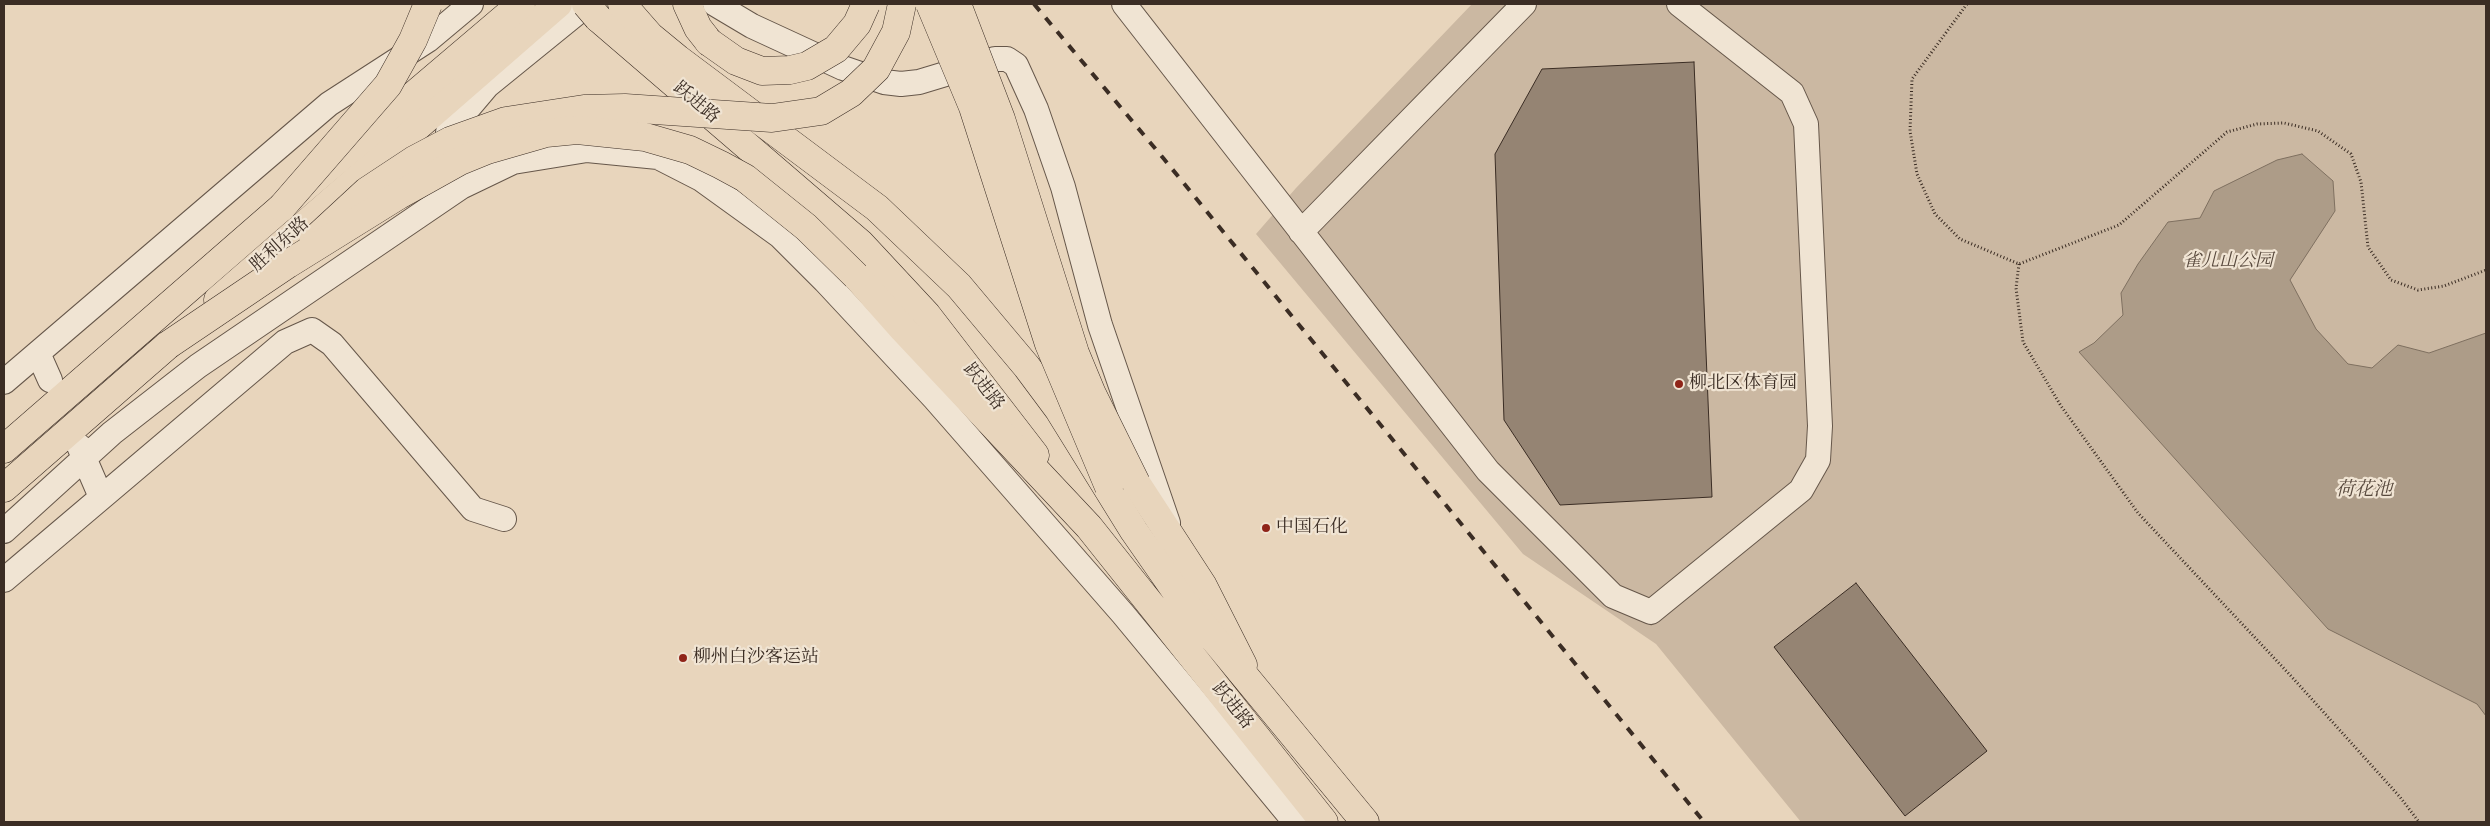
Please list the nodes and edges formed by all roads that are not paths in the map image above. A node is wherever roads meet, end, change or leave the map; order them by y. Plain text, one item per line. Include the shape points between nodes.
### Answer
1 (428, 4) edge
2 (471, 4) edge
3 (521, 4) edge
4 (558, 4) edge
5 (622, 4) edge
6 (687, 4) edge
7 (716, 4) edge
8 (866, 4) edge
9 (902, 4) edge
10 (930, 4) edge
11 (957, 4) edge
12 (1124, 4) edge
13 (1524, 4) edge
14 (1680, 4) edge
15 (591, 8) edge
16 (461, 187) junction
17 (282, 207) junction
18 (1301, 232) junction
19 (288, 264) junction
20 (168, 345) junction
21 (38, 353) junction
22 (50, 380) dead end
23 (4, 382) edge
24 (4, 449) edge
25 (81, 452) junction
26 (4, 488) edge
27 (1120, 490) junction
28 (101, 498) junction
29 (504, 519) dead end
30 (1090, 527) junction
31 (4, 531) edge
32 (1176, 546) junction
33 (4, 580) edge
34 (1255, 688) junction
35 (1295, 822) edge
36 (1324, 822) edge
37 (1365, 822) edge

1 - 17 main road, bridge via 388,85
2 - 21 lane via 428,40 329,104
3 - 17 main road, 胜利东路, bridge
4 - 20 main road, 胜利东路, bridge
5 - 27 main road, bridge via 650,36 889,220 959,286 1027,367
6 - 8 main road, bridge via 698,28 721,52 746,66 775,71 807,66 830,54 847,38
7 - 32 lane via 752,26 843,68 884,82 919,82 995,59 1007,59 1016,65 1036,109 1063,187 1100,325
9 - 19 main road, bridge via 896,32 876,68 852,93 821,111 772,118 626,108 584,109 506,121 450,141 414,160 367,191
10 - 27 main road, 跃进路, bridge via 973,107 1049,344
11 - 27 main road, bridge via 1001,119 1075,353 1092,394
12 - 18 lane
13 - 18 lane
14 - 18 lane via 1792,93 1806,124 1820,426 1818,460 1801,490 1651,612 1613,596 1488,471
15 - 16 lane via 487,86 448,132 450,157
15 - 30 main road, 跃进路 via 831,218 889,273 927,315
16 - 25 lane via 198,366 112,433
16 - 35 lane via 513,162 587,150 658,157 701,179 780,236 826,281 1019,495 1123,614
17 - 24 main road, 胜利东路
19 - 20 main road, bridge
19 - 30 main road, bridge via 398,195 460,161 546,133 577,130 644,137 690,150 745,178 784,209 856,276
20 - 26 main road, 胜利东路
21 - 22 lane
21 - 23 lane
25 - 28 lane
25 - 31 lane
27 - 32 main road
27 - 34 main road, 跃进路 via 1134,531 1182,600
28 - 29 lane via 285,342 312,330 332,344 473,509
28 - 33 lane
30 - 36 main road, 跃进路
32 - 34 main road via 1203,586
34 - 37 main road, 跃进路

